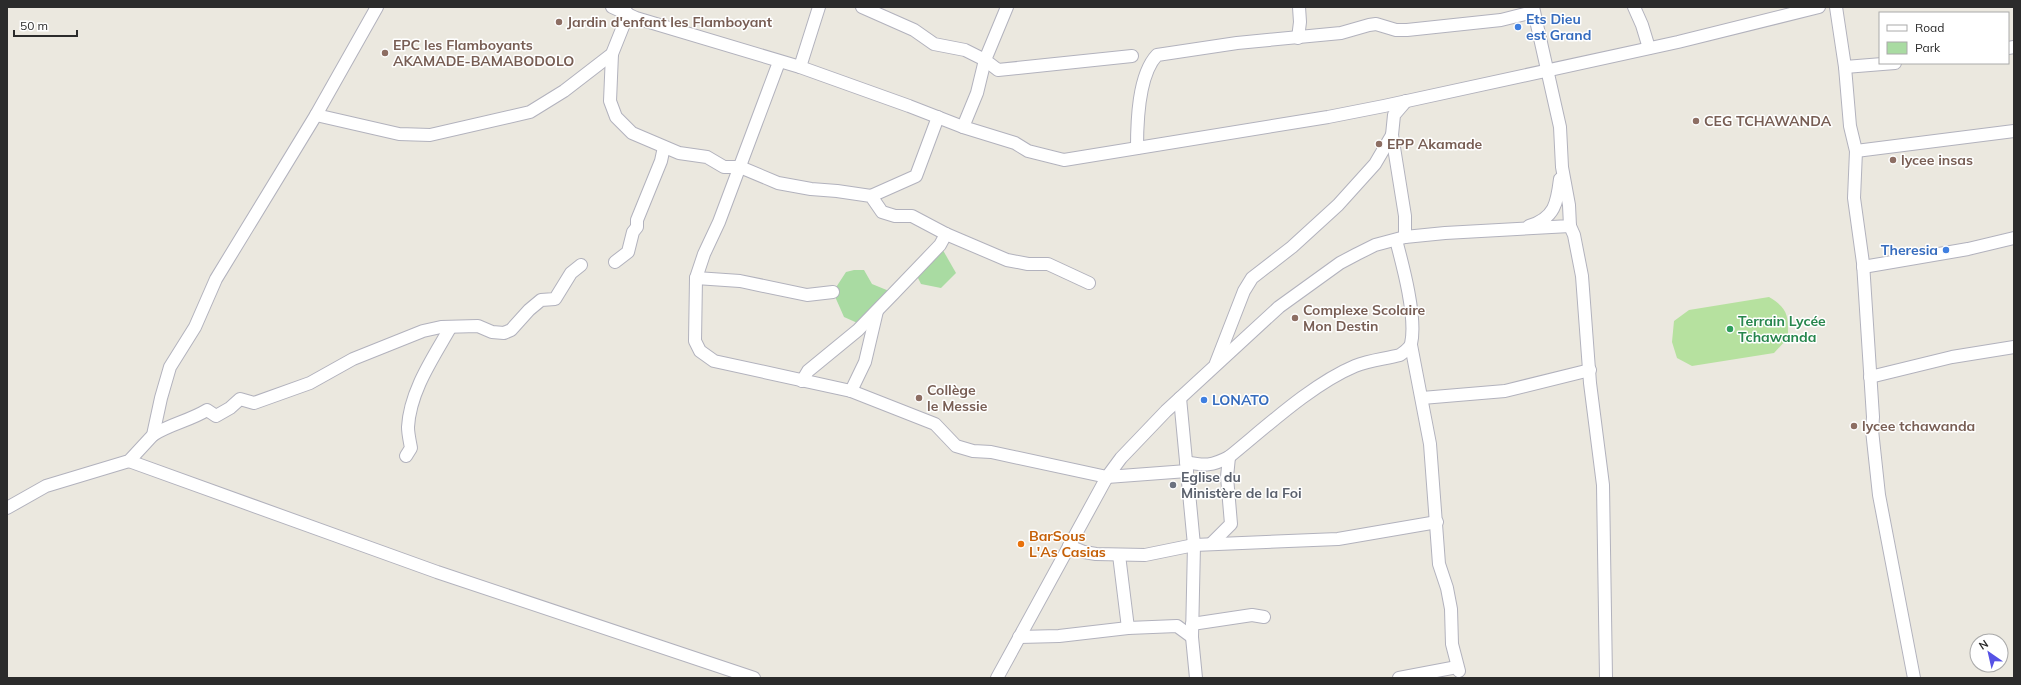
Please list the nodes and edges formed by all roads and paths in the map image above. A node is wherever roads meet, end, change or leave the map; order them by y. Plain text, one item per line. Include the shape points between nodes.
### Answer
1 (377, 7) edge
2 (612, 7) edge
3 (819, 7) edge
4 (862, 7) edge
5 (1007, 7) edge
6 (1300, 7) edge
7 (1634, 7) edge
8 (1819, 7) edge
9 (1836, 7) edge
10 (1533, 10) edge
11 (625, 11) edge
12 (1298, 38) junction
13 (1649, 48) junction
14 (612, 54) junction
15 (1132, 56) dead end
16 (985, 60) junction
17 (779, 62) junction
18 (1882, 64) edge
19 (800, 67) junction
20 (1845, 67) junction
21 (1548, 70) junction
22 (1406, 101) junction
23 (316, 115) junction
24 (938, 117) junction
25 (963, 128) junction
26 (2014, 131) edge
27 (1392, 135) junction
28 (664, 147) junction
29 (1136, 148) junction
30 (1856, 151) junction
31 (740, 168) junction
32 (1562, 168) junction
33 (871, 196) junction
34 (1570, 226) junction
35 (1520, 228) junction
36 (946, 234) junction
37 (1401, 238) junction
38 (2014, 238) edge
39 (615, 262) dead end
40 (581, 265) dead end
41 (1863, 267) junction
42 (696, 278) junction
43 (1089, 283) dead end
44 (833, 292) dead end
45 (877, 311) junction
46 (450, 328) junction
47 (1411, 345) junction
48 (2014, 346) edge
49 (1214, 366) junction
50 (1590, 370) junction
51 (1870, 377) junction
52 (802, 381) junction
53 (852, 391) junction
54 (1180, 398) junction
55 (1422, 398) junction
56 (1166, 412) junction
57 (1183, 425) junction
58 (153, 435) junction
59 (406, 456) dead end
60 (1229, 457) junction
61 (129, 461) junction
62 (1186, 466) junction
63 (1108, 477) junction
64 (7, 508) edge
65 (1437, 522) junction
66 (1231, 524) junction
67 (1248, 542) junction
68 (1211, 544) junction
69 (1194, 545) junction
70 (1069, 546) junction
71 (1118, 555) junction
72 (1264, 617) dead end
73 (1192, 620) junction
74 (1177, 626) junction
75 (1128, 628) junction
76 (1019, 637) junction
77 (1192, 637) junction
78 (754, 678) edge
79 (997, 678) edge
80 (1196, 678) edge
81 (1399, 678) edge
82 (1606, 678) edge
83 (1914, 678) edge

1 - 23 street
2 - 11 street
3 - 19 street
4 - 16 street via 914,30 934,44 965,50
5 - 16 street
6 - 12 street
7 - 13 street
8 - 13 street
9 - 20 street
10 - 12 street via 1500,20 1407,30 1376,24 1351,32
10 - 21 street
11 - 14 street
11 - 17 street
12 - 29 street via 1237,43 1157,55 1148,66 1138,109
13 - 21 street
14 - 23 street via 564,91 530,112 436,134 400,134
14 - 28 street via 610,101 616,117 632,133
15 - 16 street via 998,70
16 - 25 street via 977,93
17 - 19 street
17 - 31 street
18 - 20 street
19 - 24 street
20 - 30 street via 1850,126
21 - 22 street
21 - 32 street via 1560,127
22 - 27 street via 1394,114
22 - 29 street via 1328,117
23 - 58 street via 216,278 195,327 170,367
24 - 25 street
24 - 33 street via 916,176
25 - 29 street via 1015,143 1028,151 1064,160
26 - 30 street
27 - 37 street via 1405,216
27 - 49 street via 1375,164 1338,205 1292,247 1252,278 1244,291
28 - 31 street via 679,153 707,157 724,167
28 - 39 street via 661,161 636,220 637,227 633,232 628,252
30 - 41 street via 1854,198
31 - 33 street via 778,183
31 - 42 street
32 - 34 street
32 - 35 street via 1558,198 1552,211 1541,220
33 - 36 street via 882,212 895,216 912,216
34 - 35 street
34 - 50 street via 1582,276
35 - 37 street
36 - 43 street via 1007,260 1048,264
36 - 45 street via 940,245
37 - 47 street via 1411,319
37 - 49 street via 1375,245 1340,263 1280,307
38 - 41 street via 1968,249
40 - 46 street via 571,273 555,299 541,300 511,330 504,333 492,332 478,326
41 - 51 street
42 - 44 street via 740,281 807,295
42 - 52 street via 695,341 700,351 714,361
45 - 52 street via 808,371
45 - 53 street via 865,362
46 - 58 street via 423,331 353,359 310,383 254,403 240,399 216,416 207,410 191,420 167,426
46 - 59 street via 421,379 410,410 408,428 412,448
47 - 55 street
47 - 60 street via 1400,355 1354,366 1334,378 1310,393
48 - 51 street via 1952,357
49 - 54 street
50 - 55 street via 1505,391
50 - 82 street via 1603,485
51 - 83 street via 1872,430 1879,495
52 - 53 street
53 - 63 street via 935,424 956,446
54 - 56 street
54 - 57 street
55 - 65 street via 1430,444
56 - 57 street
56 - 63 street via 1121,458
57 - 62 street
58 - 61 street
60 - 62 street via 1216,464
60 - 66 street via 1227,477
61 - 64 street via 46,486
61 - 78 street via 437,572
62 - 63 street
62 - 69 street
63 - 70 street
65 - 67 street via 1338,539
65 - 81 street via 1439,564 1451,609 1452,644 1458,669
66 - 67 street via 1236,534
66 - 68 street
67 - 68 street
68 - 69 street
69 - 71 street via 1145,555
69 - 73 street
70 - 71 street via 1084,552
70 - 76 street
71 - 75 street
72 - 73 street via 1252,615
73 - 74 street
73 - 77 street
74 - 75 street
74 - 77 street
75 - 76 street via 1060,636
76 - 79 street
77 - 80 street

